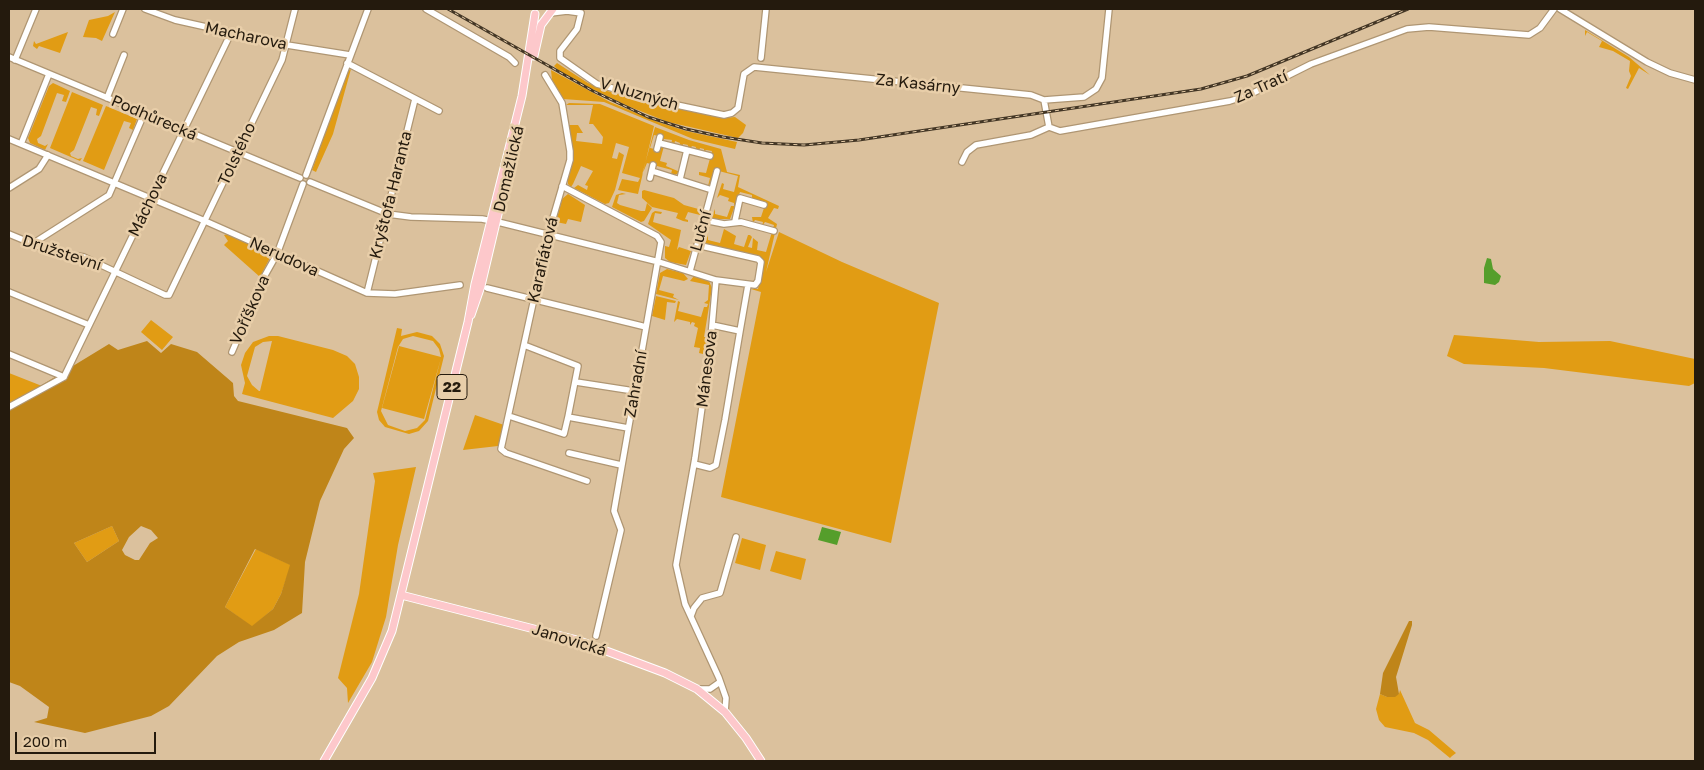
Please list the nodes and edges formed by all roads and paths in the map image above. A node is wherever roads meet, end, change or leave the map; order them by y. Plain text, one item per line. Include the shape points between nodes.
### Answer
1 (36, 9) edge
2 (123, 9) edge
3 (145, 9) edge
4 (295, 9) edge
5 (368, 9) edge
6 (426, 9) edge
7 (766, 9) edge
8 (1109, 9) edge
9 (1554, 9) edge
10 (1560, 9) edge
11 (565, 10) edge
12 (534, 11) edge
13 (551, 12) edge
14 (231, 32) junction
15 (113, 34) dead end
16 (287, 45) junction
17 (124, 55) dead end
18 (350, 55) junction
19 (761, 58) dead end
20 (12, 59) edge
21 (347, 63) junction
22 (515, 63) dead end
23 (757, 67) joint
24 (50, 74) junction
25 (545, 75) dead end
26 (1695, 80) edge
27 (107, 98) junction
28 (415, 99) junction
29 (1044, 100) junction
30 (439, 111) dead end
31 (144, 114) junction
32 (1050, 127) junction
33 (184, 130) junction
34 (9, 139) edge
35 (659, 143) dead end
36 (21, 144) junction
37 (687, 150) junction
38 (238, 152) junction
39 (48, 155) junction
40 (710, 156) dead end
41 (962, 162) dead end
42 (717, 171) dead end
43 (306, 174) junction
44 (300, 178) junction
45 (650, 178) dead end
46 (680, 179) junction
47 (310, 182) junction
48 (116, 183) junction
49 (303, 184) junction
50 (562, 186) junction
51 (9, 188) edge
52 (712, 190) junction
53 (151, 198) junction
54 (764, 205) dead end
55 (388, 214) junction
56 (704, 220) junction
57 (205, 221) junction
58 (494, 221) junction
59 (735, 221) junction
60 (774, 231) dead end
61 (9, 234) edge
62 (548, 235) junction
63 (32, 244) junction
64 (697, 246) junction
65 (277, 254) junction
66 (659, 262) junction
67 (690, 271) junction
68 (116, 272) junction
69 (716, 280) junction
70 (460, 285) dead end
71 (748, 285) junction
72 (487, 288) dead end
73 (9, 292) edge
74 (367, 292) junction
75 (170, 295) joint
76 (534, 299) junction
77 (89, 325) junction
78 (712, 325) junction
79 (646, 327) junction
80 (740, 331) junction
81 (524, 345) junction
82 (232, 352) dead end
83 (9, 354) edge
84 (64, 377) junction
85 (576, 382) junction
86 (634, 391) junction
87 (9, 407) edge
88 (509, 416) junction
89 (568, 417) junction
90 (628, 428) junction
91 (569, 453) dead end
92 (694, 464) junction
93 (621, 465) junction
94 (587, 480) dead end
95 (736, 538) dead end
96 (401, 595) junction
97 (691, 616) junction
98 (596, 636) dead end
99 (720, 682) junction
100 (697, 689) junction
101 (725, 712) junction
102 (324, 761) edge
103 (761, 761) edge

1 - 20 street
2 - 15 street
3 - 14 street, Macharova via 169,19
4 - 16 street, Tolstého
5 - 18 street
6 - 22 street
7 - 19 street
8 - 29 street, Za Kasárny via 1100,81 1091,94
9 - 32 street, Za Tratí via 1540,28 1529,35 1412,28 1311,64 1230,101 1060,131
10 - 26 street via 1647,62
11 - 13 street, V Nuzných
11 - 23 street, V Nuzných via 580,13 577,29 560,51 560,58 597,84 607,87 726,115 740,104 745,72
12 - 13 main road, 22 via 540,17
12 - 58 main road, Domažlická / 22 via 522,96
13 - 58 main road, Domažlická / 22 via 541,25
14 - 16 street, Macharova
14 - 33 street, Máchova
16 - 18 street, Macharova
16 - 38 street, Tolstého
17 - 27 street
18 - 21 street
20 - 24 street, Podhůrecká
21 - 28 street
21 - 43 street
23 - 29 street, Za Kasárny via 1032,95
24 - 27 street, Podhůrecká
24 - 36 street
25 - 50 street, Karafiátová via 562,103 568,136 570,160
27 - 31 street, Podhůrecká
28 - 30 street
28 - 55 street, Kryštofa Haranta
29 - 32 street
31 - 33 street, Podhůrecká
31 - 48 street
32 - 41 street, Za Tratí via 1031,135 976,145
33 - 38 street, Podhůrecká
33 - 53 street, Máchova
34 - 36 street, Nerudova
35 - 37 street
36 - 39 street, Nerudova
37 - 40 street
37 - 46 street
38 - 44 street, Podhůrecká
38 - 57 street, Tolstého
39 - 48 street, Nerudova
39 - 51 street via 36,172
42 - 52 street, Luční
43 - 44 street
43 - 47 street
44 - 49 street
45 - 46 street, Luční via 653,168
46 - 52 street, Luční via 686,184
47 - 49 street
47 - 55 street
48 - 53 street, Nerudova
48 - 63 street via 100,201
49 - 65 street, Voříškova
50 - 62 street, Karafiátová
50 - 66 street, Zahradní via 659,237
52 - 56 street, Luční
53 - 57 street, Nerudova
53 - 68 street, Máchova
54 - 59 street via 740,198
55 - 58 street
55 - 74 street, Kryštofa Haranta
56 - 59 street via 724,224
56 - 64 street, Luční
57 - 65 street, Nerudova
57 - 75 street, Tolstého
58 - 62 street
58 - 96 main road, Domažlická / 22 via 474,284 468,322
59 - 60 street
61 - 63 street, Družstevní
62 - 66 street
62 - 76 street, Karafiátová
63 - 68 street, Družstevní via 50,251 84,256
64 - 67 street, Luční
64 - 71 street via 760,260 757,283
65 - 74 street, Nerudova
65 - 82 street, Voříškova
66 - 67 street
66 - 79 street, Zahradní
67 - 69 street
68 - 75 street, Družstevní
68 - 77 street, Máchova
69 - 71 street
69 - 78 street, Mánesova
70 - 74 street, Nerudova via 395,294
71 - 80 street
72 - 76 street
73 - 77 street
76 - 79 street
76 - 81 street, Karafiátová
77 - 84 street, Máchova
78 - 80 street
78 - 92 street, Mánesova
79 - 86 street, Zahradní
80 - 92 street via 716,465 710,468
81 - 85 street via 577,365
81 - 88 street, Karafiátová
83 - 84 street
84 - 87 street
85 - 86 street
85 - 89 street
86 - 90 street, Zahradní
88 - 89 street via 567,435
88 - 94 street, Karafiátová via 502,450
89 - 90 street
90 - 93 street, Zahradní
91 - 93 street
92 - 97 street, Mánesova via 676,565 681,591
93 - 98 street, Zahradní via 614,512 621,530
95 - 97 street via 720,592 702,598
96 - 100 main road, Janovická via 576,640 665,673
96 - 102 main road, 22 via 383,656
97 - 99 street, Mánesova
99 - 100 street via 710,688
99 - 101 street, Mánesova via 726,698
100 - 101 main road, Janovická
101 - 103 main road, Janovická

